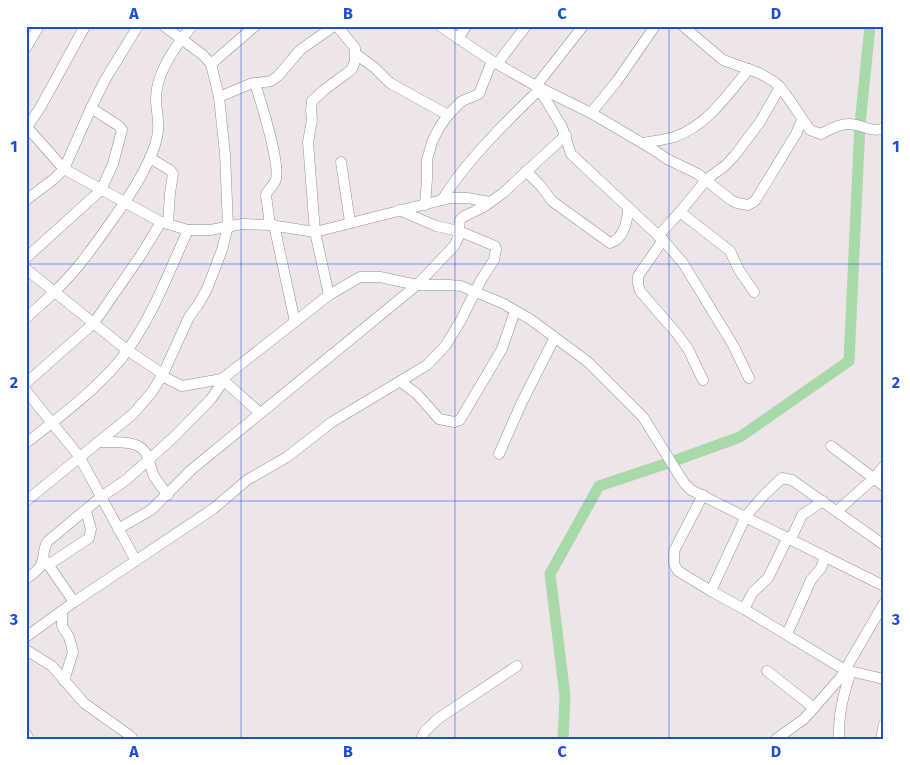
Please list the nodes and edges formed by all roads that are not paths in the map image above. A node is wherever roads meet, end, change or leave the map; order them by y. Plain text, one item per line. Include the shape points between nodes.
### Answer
1 (39, 26) edge
2 (85, 26) edge
3 (138, 26) edge
4 (164, 26) edge
5 (192, 26) edge
6 (336, 26) edge
7 (440, 26) edge
8 (466, 26) edge
9 (526, 26) edge
10 (583, 26) edge
11 (655, 26) edge
12 (683, 26) edge
13 (253, 27) edge
14 (458, 38) junction
15 (181, 39) junction
16 (26, 48) edge
17 (356, 54) junction
18 (494, 62) junction
19 (211, 64) junction
20 (749, 69) junction
21 (255, 83) junction
22 (780, 87) junction
23 (537, 88) junction
24 (219, 97) junction
25 (90, 108) junction
26 (591, 113) junction
27 (448, 115) junction
28 (802, 120) junction
29 (27, 126) edge
30 (884, 128) edge
31 (810, 130) junction
32 (796, 134) junction
33 (566, 135) junction
34 (643, 143) junction
35 (150, 158) junction
36 (341, 162) dead end
37 (64, 169) junction
38 (526, 171) junction
39 (707, 179) junction
40 (101, 190) junction
41 (26, 200) edge
42 (442, 200) junction
43 (124, 202) junction
44 (490, 202) junction
45 (425, 205) junction
46 (628, 207) junction
47 (399, 210) junction
48 (680, 212) junction
49 (350, 222) junction
50 (165, 223) junction
51 (272, 225) junction
52 (228, 226) junction
53 (188, 230) junction
54 (459, 231) junction
55 (315, 232) junction
56 (660, 238) junction
57 (26, 258) edge
58 (26, 269) edge
59 (417, 285) junction
60 (474, 291) junction
61 (54, 292) junction
62 (754, 292) dead end
63 (329, 295) junction
64 (515, 310) junction
65 (26, 318) edge
66 (295, 322) junction
67 (94, 323) junction
68 (555, 337) junction
69 (128, 350) junction
70 (162, 375) junction
71 (749, 378) dead end
72 (222, 379) junction
73 (703, 380) dead end
74 (402, 382) junction
75 (26, 383) edge
76 (26, 391) edge
77 (260, 413) junction
78 (51, 424) junction
79 (98, 442) junction
80 (26, 443) edge
81 (831, 446) dead end
82 (499, 454) dead end
83 (79, 456) junction
84 (150, 459) junction
85 (884, 466) edge
86 (873, 479) junction
87 (884, 486) edge
88 (168, 495) junction
89 (704, 496) junction
90 (101, 497) junction
91 (26, 501) edge
92 (823, 501) junction
93 (86, 511) junction
94 (837, 511) junction
95 (746, 516) junction
96 (118, 529) junction
97 (789, 538) junction
98 (884, 545) edge
99 (825, 557) junction
100 (136, 560) junction
101 (46, 561) junction
102 (26, 579) edge
103 (884, 586) edge
104 (710, 591) junction
105 (74, 602) junction
106 (884, 603) edge
107 (744, 609) junction
108 (62, 611) junction
109 (50, 620) junction
110 (62, 626) junction
111 (787, 634) junction
112 (26, 637) edge
113 (26, 650) edge
114 (516, 666) dead end
115 (767, 671) dead end
116 (848, 671) junction
117 (884, 678) edge
118 (64, 681) junction
119 (814, 708) junction
120 (884, 724) edge
121 (26, 734) edge
122 (29, 739) edge
123 (133, 739) edge
124 (420, 739) edge
125 (776, 739) edge
126 (839, 739) edge
127 (881, 739) edge

1 - 16 street
2 - 29 street
3 - 25 street
4 - 15 street
5 - 15 street
6 - 17 street via 351,42
6 - 21 street via 300,50 271,81
7 - 14 street
8 - 14 street
9 - 18 street
10 - 23 street
11 - 26 street
12 - 20 street via 723,60
13 - 19 street
14 - 18 street
15 - 19 street
15 - 35 street via 166,64 157,91 159,128
17 - 27 street via 390,83
17 - 55 street via 352,69 316,96 311,106 308,142
18 - 23 street
18 - 27 street via 479,94 462,101
19 - 24 street
20 - 22 street
20 - 34 street via 710,114 694,127 672,138
21 - 24 street
21 - 51 street via 277,173 265,198
22 - 28 street
22 - 39 street via 750,136 726,165
23 - 26 street
23 - 33 street
23 - 42 street via 461,173
24 - 52 street via 226,154
25 - 37 street
25 - 40 street via 122,130 114,164
26 - 34 street
27 - 45 street via 428,153
28 - 31 street
28 - 32 street
29 - 37 street
30 - 31 street via 877,131 848,124 821,134
31 - 32 street
32 - 39 street via 751,204 743,205 731,200
33 - 38 street
33 - 46 street via 571,154
34 - 39 street
35 - 43 street
35 - 50 street via 173,174
36 - 49 street
37 - 40 street
37 - 41 street
38 - 44 street
38 - 46 street via 552,201 610,243 623,232
39 - 48 street
40 - 43 street
40 - 57 street
42 - 44 street via 467,198
42 - 45 street
43 - 50 street
43 - 61 street via 108,228
44 - 54 street via 462,217
45 - 47 street
46 - 56 street
47 - 49 street
47 - 54 street via 436,226
48 - 56 street
48 - 62 street via 730,251
49 - 55 street
50 - 53 street
50 - 67 street
51 - 52 street
51 - 55 street
51 - 66 street
52 - 53 street
52 - 70 street via 207,290 185,326
53 - 69 street via 148,316
54 - 59 street via 454,246
54 - 60 street via 496,249 494,260
55 - 63 street
56 - 71 street via 683,263 706,299
56 - 73 street via 638,276 640,291 688,349
58 - 61 street
59 - 60 street via 449,284
59 - 63 street via 380,277 360,277
59 - 77 street
60 - 64 street
60 - 74 street via 446,345 427,365
61 - 65 street
61 - 67 street
63 - 66 street
64 - 68 street
64 - 74 street via 502,349 460,420 439,419
66 - 72 street
67 - 69 street
67 - 75 street
68 - 82 street
68 - 89 street via 588,362 643,418 685,484
69 - 70 street
69 - 78 street via 104,378
70 - 72 street via 182,386
70 - 79 street via 133,414
72 - 77 street
72 - 84 street via 211,399
74 - 100 street via 332,422 287,458 247,480 213,509
76 - 78 street
77 - 88 street via 192,470
78 - 80 street
78 - 83 street
79 - 83 street
79 - 84 street via 133,444
81 - 86 street
83 - 90 street
83 - 91 street
84 - 88 street via 155,477
84 - 90 street
85 - 86 street
86 - 87 street
86 - 94 street
88 - 96 street via 151,510
89 - 95 street
89 - 104 street via 674,551 674,564 678,571
90 - 93 street
90 - 96 street
92 - 94 street
92 - 95 street via 792,480 782,478
92 - 97 street via 802,515
93 - 101 street via 44,546
93 - 101 street via 91,529 89,538
94 - 98 street
95 - 97 street
95 - 104 street
96 - 100 street
97 - 99 street
97 - 107 street via 768,578 753,592
99 - 103 street
99 - 111 street
100 - 105 street
101 - 102 street
101 - 105 street
104 - 107 street
105 - 108 street
106 - 116 street
107 - 111 street
108 - 109 street
108 - 110 street
109 - 110 street
109 - 112 street
110 - 118 street via 73,652
111 - 116 street
113 - 118 street via 52,666
114 - 124 street via 438,718
115 - 119 street
116 - 117 street
116 - 119 street
116 - 126 street via 838,725
118 - 123 street via 84,703
119 - 125 street
120 - 127 street
121 - 122 street

